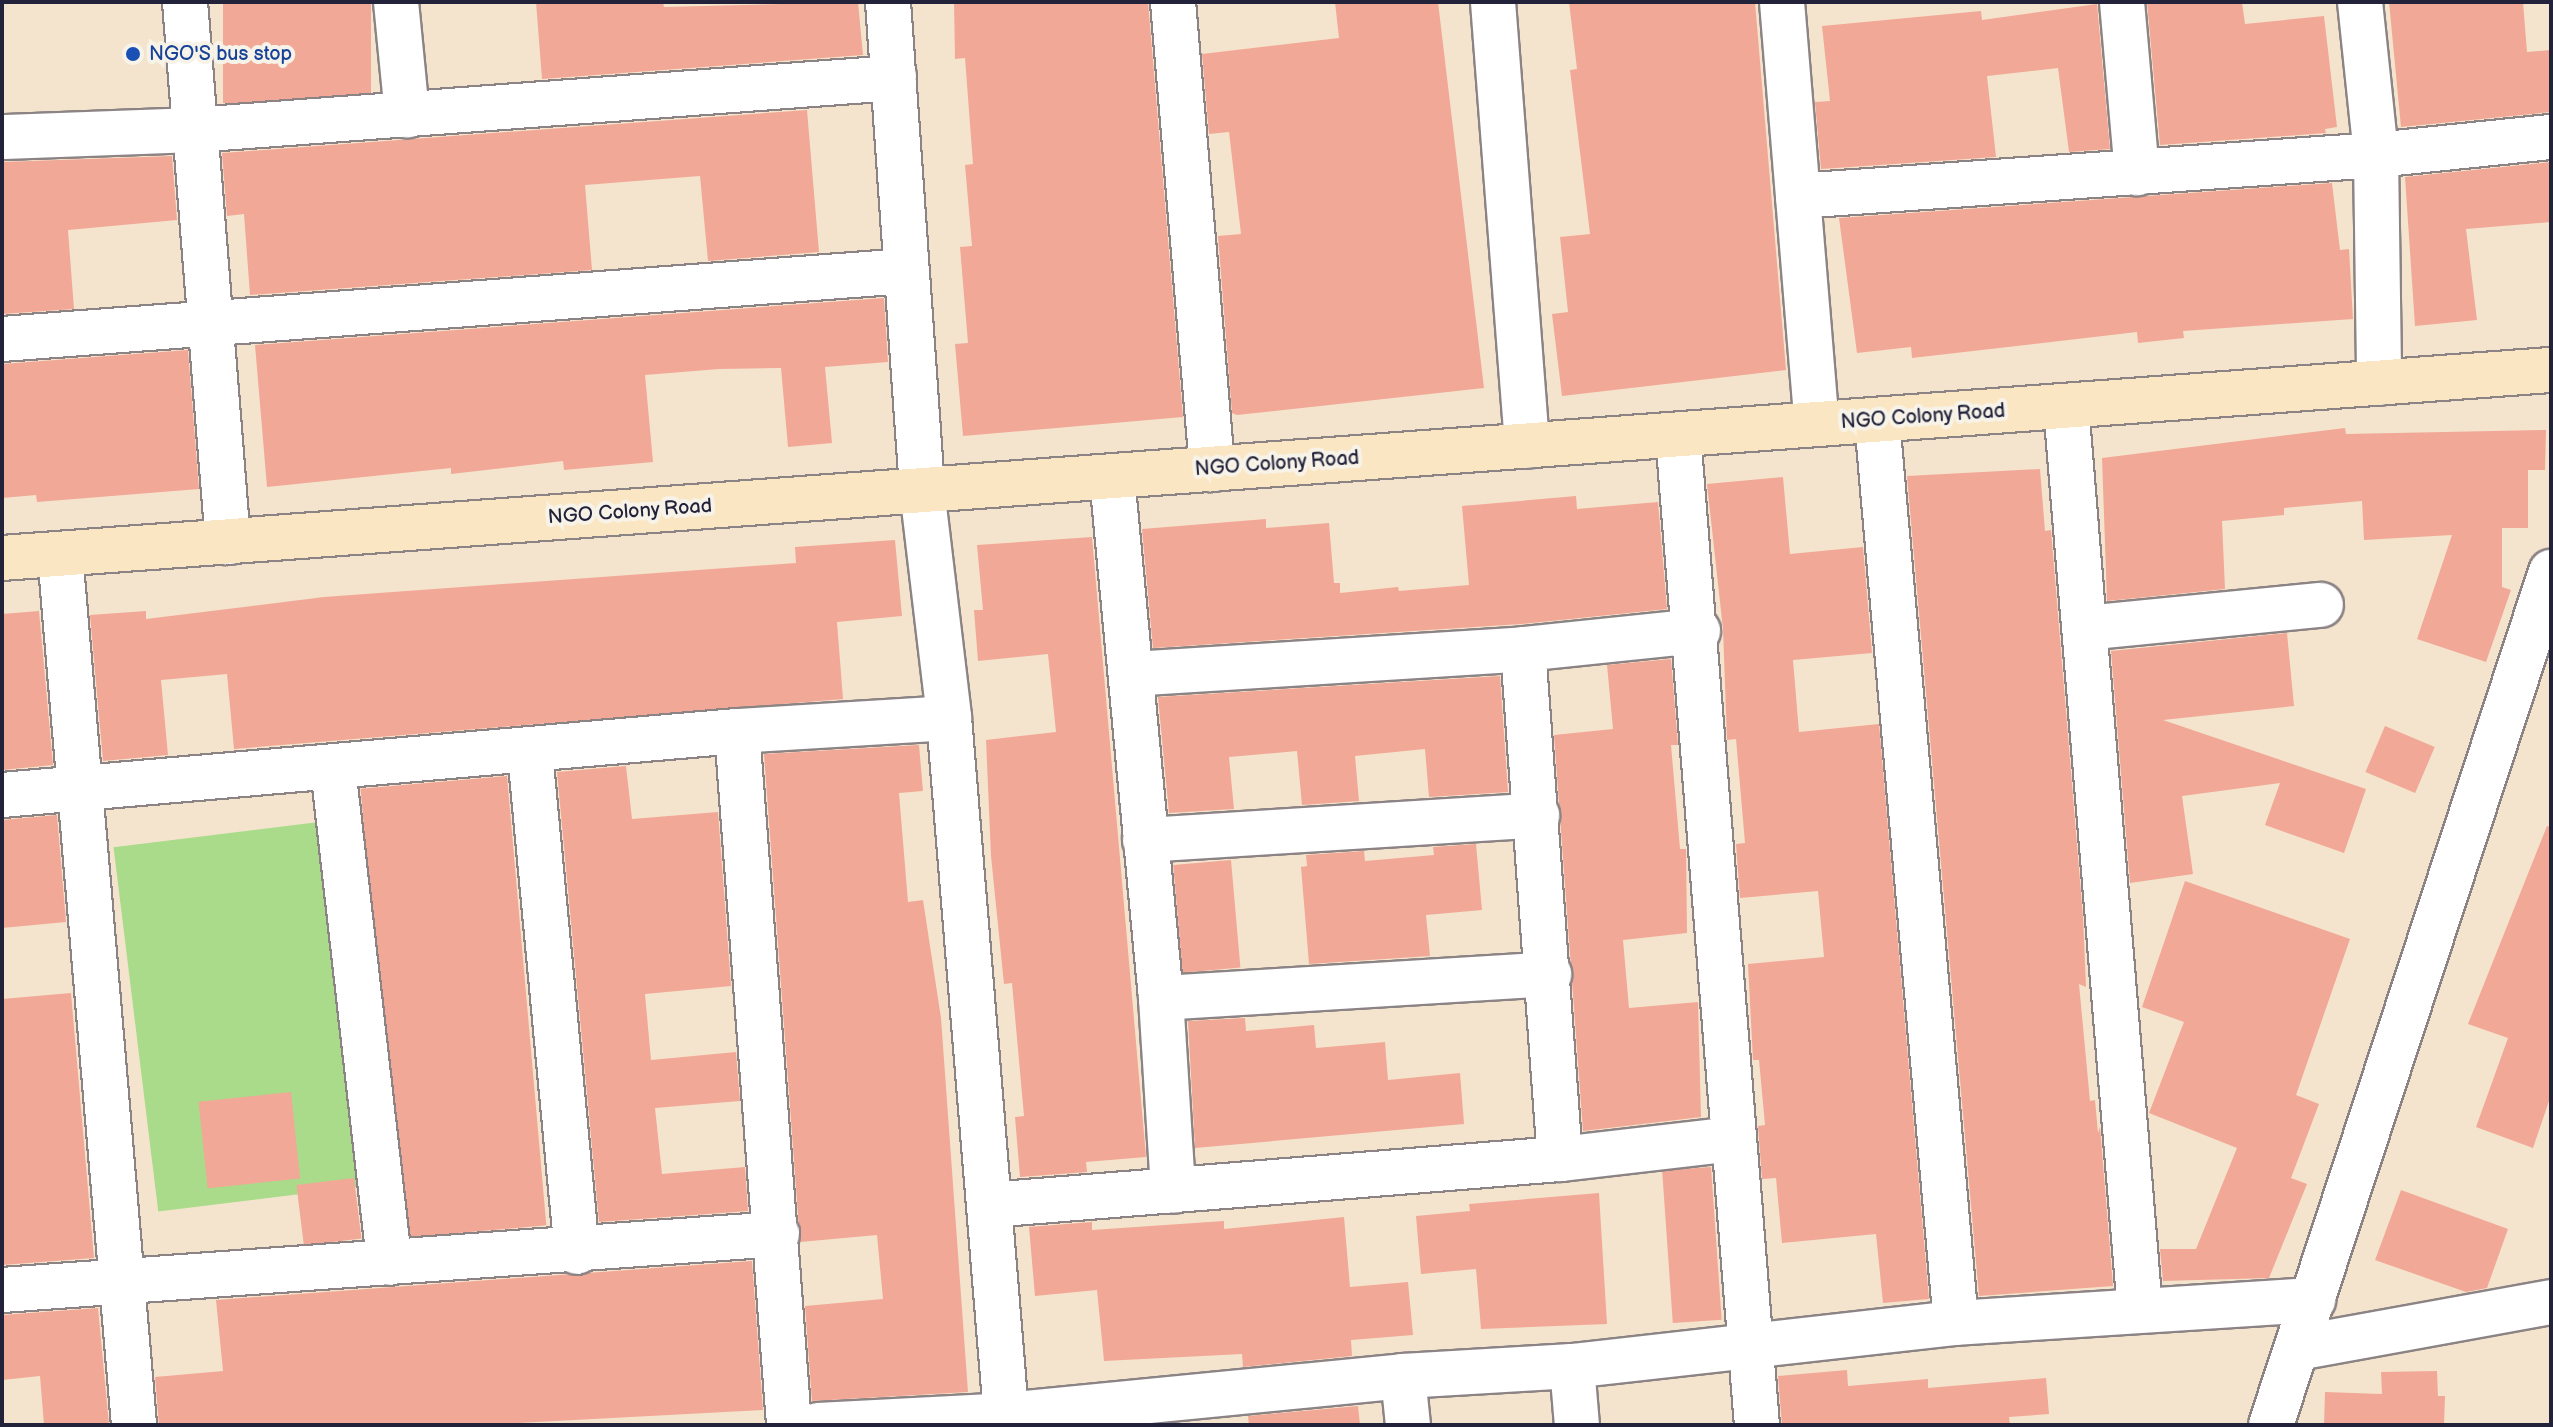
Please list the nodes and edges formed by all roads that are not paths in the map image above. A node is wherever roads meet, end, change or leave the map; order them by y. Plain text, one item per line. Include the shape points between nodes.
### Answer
1 (185, 2) edge
2 (396, 2) edge
3 (888, 2) edge
4 (1173, 2) edge
5 (1493, 2) edge
6 (1782, 2) edge
7 (2122, 2) edge
8 (2360, 2) edge
9 (894, 78) junction
10 (407, 115) junction
11 (194, 130) junction
12 (2, 137) edge
13 (2551, 137) edge
14 (2376, 155) junction
15 (2137, 173) junction
16 (1798, 196) junction
17 (906, 271) junction
18 (214, 323) junction
19 (2, 339) edge
20 (2551, 370) edge
21 (2379, 383) junction
22 (2066, 406) junction
23 (1877, 420) junction
24 (1817, 424) junction
25 (1678, 435) junction
26 (1527, 446) junction
27 (1212, 469) junction
28 (1112, 477) junction
29 (922, 490) junction
30 (228, 542) junction
31 (60, 554) junction
32 (2, 558) edge
33 (2551, 572) edge
34 (2321, 605) dead end
35 (2085, 628) junction
36 (1698, 631) junction
37 (1523, 649) junction
38 (1131, 674) junction
39 (949, 718) junction
40 (737, 731) junction
41 (530, 753) junction
42 (333, 768) junction
43 (80, 789) junction
44 (2, 795) edge
45 (1537, 815) junction
46 (1145, 840) junction
47 (1549, 974) junction
48 (1161, 998) junction
49 (1732, 1139) junction
50 (1560, 1159) junction
51 (1173, 1191) junction
52 (989, 1205) junction
53 (777, 1234) junction
54 (577, 1252) junction
55 (389, 1263) junction
56 (126, 1280) junction
57 (2, 1290) edge
58 (2313, 1300) junction
59 (2551, 1302) edge
60 (2140, 1310) junction
61 (1956, 1323) junction
62 (1748, 1347) junction
63 (2298, 1348) junction
64 (1572, 1366) junction
65 (1403, 1376) junction
66 (1006, 1420) edge
67 (134, 1425) edge
68 (789, 1425) edge
69 (818, 1425) edge
70 (1408, 1425) edge
71 (1577, 1425) edge
72 (1757, 1425) edge
73 (2271, 1425) edge

1 - 11 street
2 - 10 street
3 - 9 street
4 - 27 street
5 - 26 street
6 - 16 street
7 - 15 street
8 - 14 street
9 - 10 street
9 - 17 street
10 - 11 street
11 - 12 street
11 - 18 street
13 - 14 street
14 - 15 street
14 - 21 street
15 - 16 street
16 - 24 street
17 - 18 street
17 - 29 street
18 - 19 street
18 - 30 street
20 - 21 street, NGO Colony Road
21 - 22 street, NGO Colony Road
22 - 23 street, NGO Colony Road
22 - 35 street
23 - 24 street, NGO Colony Road
23 - 61 street
24 - 25 street, NGO Colony Road
25 - 26 street, NGO Colony Road
25 - 36 street
26 - 27 street, NGO Colony Road
27 - 28 street, NGO Colony Road
28 - 29 street, NGO Colony Road
28 - 38 street
29 - 30 street, NGO Colony Road
29 - 39 street
30 - 31 street, NGO Colony Road
31 - 32 street, NGO Colony Road
31 - 43 street
33 - 58 street via 2433,920
34 - 35 street
35 - 60 street
36 - 37 street
36 - 49 street
37 - 38 street
37 - 45 street
38 - 46 street
39 - 40 street
39 - 52 street
40 - 41 street
40 - 53 street
41 - 42 street
41 - 54 street
42 - 43 street
42 - 55 street
43 - 44 street
43 - 56 street
45 - 46 street
45 - 47 street
46 - 48 street
47 - 48 street
47 - 50 street
48 - 51 street
49 - 50 street
49 - 62 street
50 - 51 street
51 - 52 street
52 - 66 street
53 - 54 street
53 - 68 street
54 - 55 street
55 - 56 street
56 - 57 street
56 - 67 street
58 - 60 street
58 - 63 street
59 - 63 street
60 - 61 street
61 - 62 street
62 - 64 street
62 - 72 street
63 - 73 street
64 - 65 street
64 - 71 street
65 - 66 street
65 - 70 street
66 - 69 street

